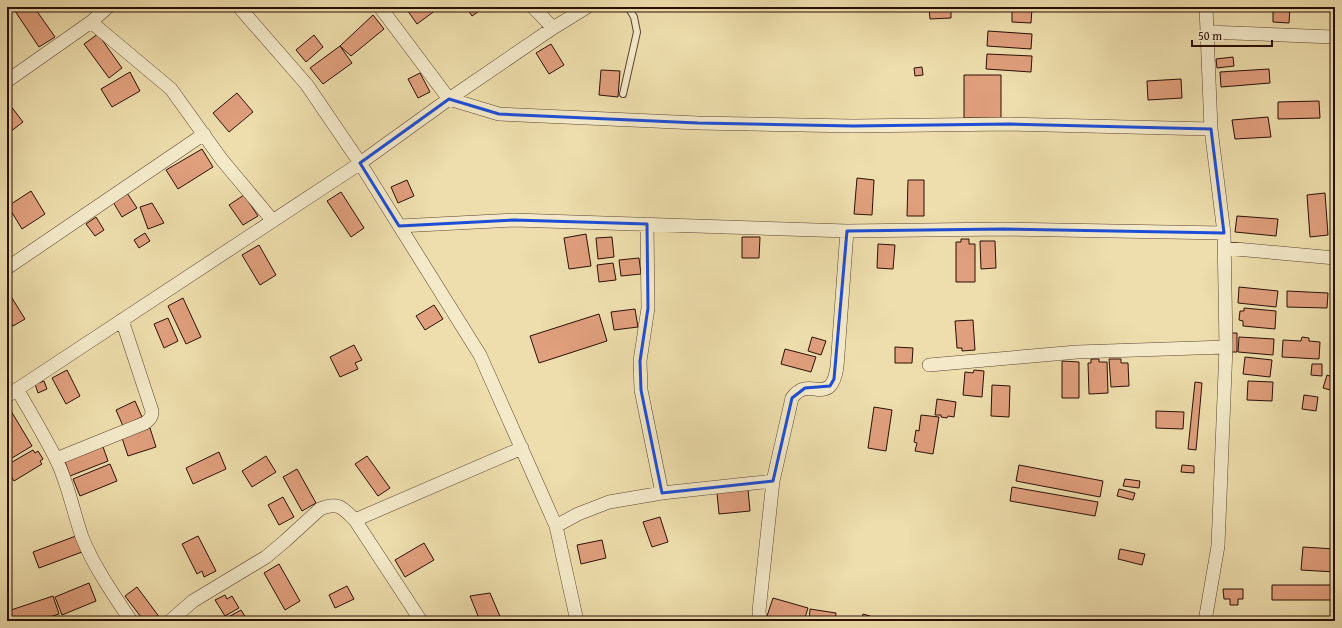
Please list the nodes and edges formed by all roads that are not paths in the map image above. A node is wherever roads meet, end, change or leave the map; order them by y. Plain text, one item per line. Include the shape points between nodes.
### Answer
1 (108, 7) edge
2 (239, 7) edge
3 (380, 7) edge
4 (533, 7) edge
5 (587, 7) edge
6 (628, 7) edge
7 (1206, 7) edge
8 (91, 22) junction
9 (553, 28) junction
10 (1207, 32) junction
11 (1333, 37) dead end
12 (7, 81) edge
13 (623, 94) dead end
14 (449, 99) junction
15 (1211, 129) junction
16 (204, 134) junction
17 (360, 163) junction
18 (273, 221) junction
19 (647, 224) junction
20 (399, 226) junction
21 (847, 231) junction
22 (1224, 233) junction
23 (1224, 248) junction
24 (1335, 258) edge
25 (7, 268) edge
26 (122, 320) junction
27 (1226, 346) junction
28 (929, 365) dead end
29 (12, 393) edge
30 (522, 448) junction
31 (56, 459) junction
32 (773, 481) junction
33 (662, 494) junction
34 (355, 520) junction
35 (556, 526) junction
36 (131, 621) edge
37 (170, 621) edge
38 (421, 621) edge
39 (577, 621) edge
40 (760, 621) edge
41 (1205, 621) edge

1 - 8 street
2 - 17 street via 307,85
3 - 14 street
4 - 9 street
5 - 9 street
6 - 13 lane via 637,32
7 - 10 street
8 - 12 street
8 - 16 street via 171,89
9 - 14 street
10 - 11 street
10 - 15 street
14 - 15 street via 499,114 690,122 853,126 1010,124
14 - 17 street
15 - 22 street
16 - 18 street via 222,160
16 - 25 street
17 - 18 street
17 - 20 street
18 - 26 street
19 - 20 street via 514,220
19 - 21 street
19 - 33 street via 648,308 640,361 641,390
20 - 30 street via 480,354
21 - 22 street via 1003,229
21 - 32 street via 834,379 830,386 822,389 805,388 797,391 792,398
22 - 23 street
23 - 24 street
23 - 27 street
26 - 29 street
26 - 31 street via 152,415 145,423
27 - 28 street via 1077,352
27 - 41 street via 1218,546
29 - 31 street
30 - 34 street
30 - 35 street
31 - 36 street via 82,537 106,584
32 - 33 street
32 - 40 street
33 - 35 street via 609,502
34 - 37 street via 337,505 320,508 266,557 193,601
34 - 38 street
35 - 39 street

